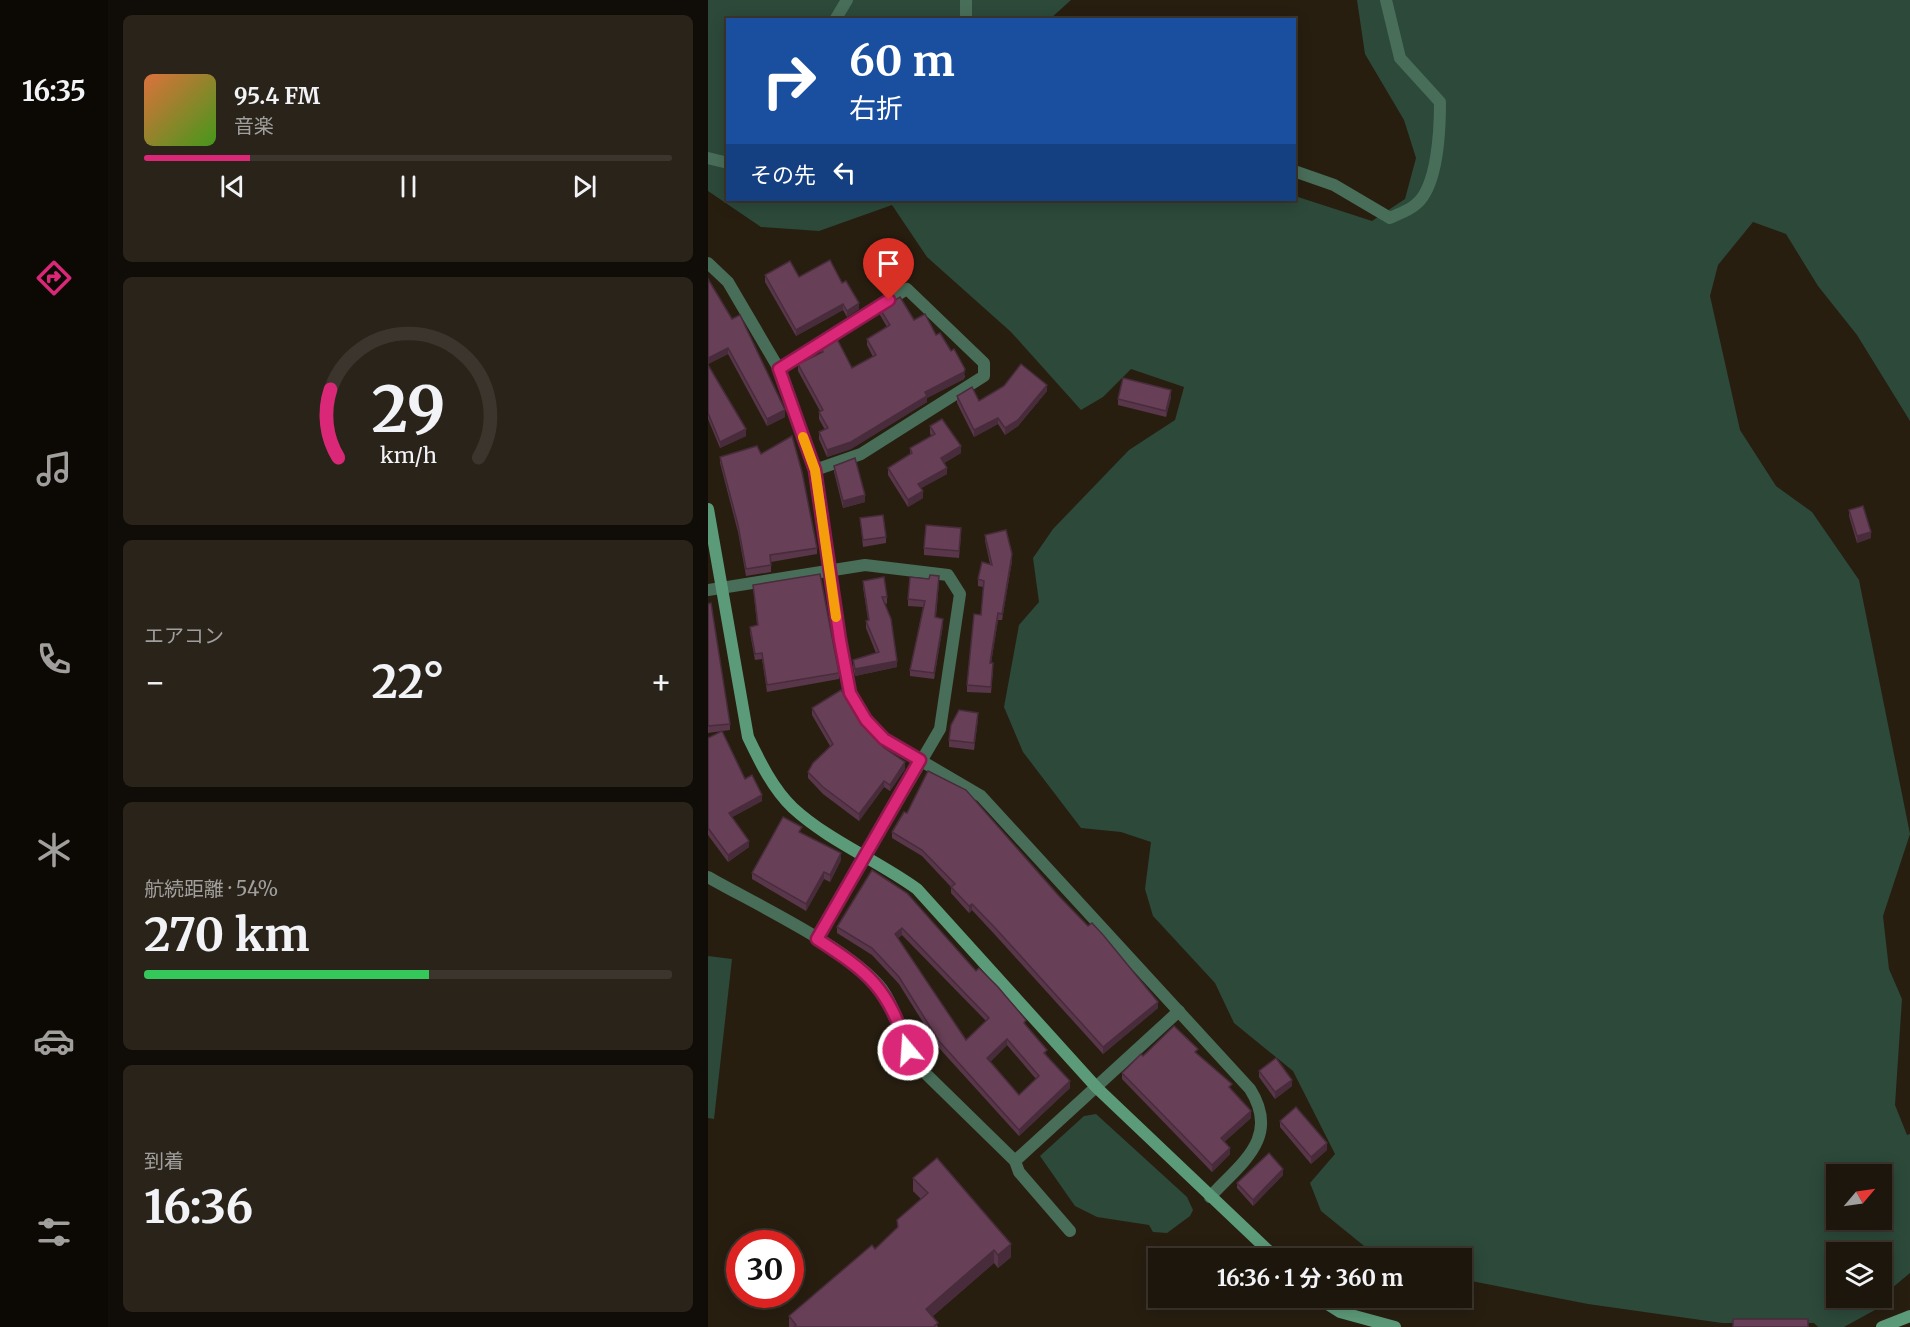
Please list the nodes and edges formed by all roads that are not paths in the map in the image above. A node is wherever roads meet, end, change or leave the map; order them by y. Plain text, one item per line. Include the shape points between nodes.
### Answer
1 (847, 0) edge
2 (966, 0) edge
3 (1386, 0) edge
4 (836, 18) edge
5 (966, 18) edge
6 (708, 159) edge
7 (726, 164) edge
8 (1296, 172) edge
9 (708, 263) edge
10 (779, 369) junction
11 (815, 470) junction
12 (708, 509) edge
13 (830, 570) junction
14 (723, 587) junction
15 (708, 590) edge
16 (920, 760) junction
17 (867, 856) junction
18 (708, 877) edge
19 (817, 939) junction
20 (1179, 1011) junction
21 (1097, 1088) junction
22 (1015, 1161) junction
23 (1210, 1197) junction
24 (1070, 1231) dead end
25 (1265, 1248) edge
26 (1334, 1308) edge
27 (1910, 1316) edge
28 (1395, 1327) edge
29 (1882, 1327) edge

1 - 4 street
2 - 5 street
3 - 8 street via 1400,58 1440,102 1436,156 1427,189 1417,205 1390,218 1334,185
6 - 7 street
9 - 10 street via 728,282
10 - 11 street
10 - 11 street via 907,289 984,363 984,376 861,454
11 - 13 street
12 - 14 street
13 - 14 street
13 - 16 street via 850,693 866,720 884,739
13 - 16 street via 865,565 948,575 960,594 940,729
14 - 15 street
14 - 17 street via 748,737 764,770 792,807 821,830
16 - 17 street
16 - 20 street via 981,796
17 - 19 street
17 - 21 street via 917,889
18 - 19 street
19 - 22 street via 859,967 882,990 920,1068
20 - 21 street
20 - 23 street via 1261,1106 1263,1125 1255,1147
21 - 22 street
21 - 23 street
22 - 24 street via 1019,1172
23 - 25 street
26 - 28 street
27 - 29 street

